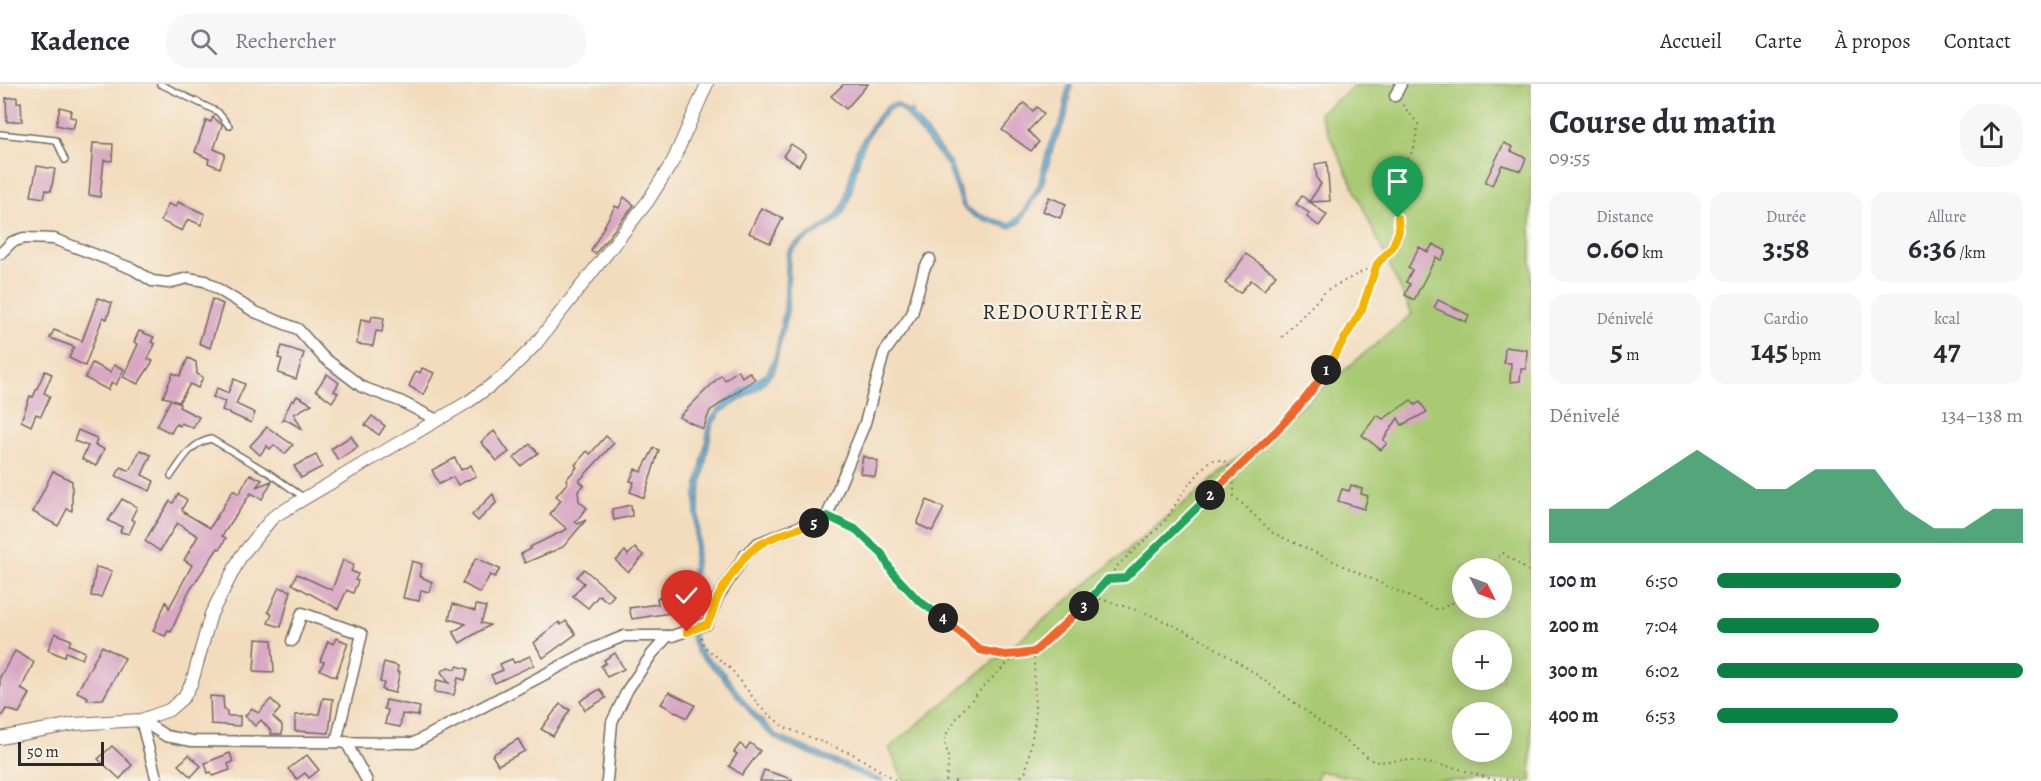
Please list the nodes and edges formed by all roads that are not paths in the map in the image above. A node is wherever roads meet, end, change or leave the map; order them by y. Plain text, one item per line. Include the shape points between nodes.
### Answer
1 (160, 84) edge
2 (706, 84) edge
3 (1401, 84) edge
4 (1395, 96) road end
5 (229, 126) dead end
6 (0, 134) edge
7 (65, 160) dead end
8 (0, 254) edge
9 (930, 260) dead end
10 (437, 420) junction
11 (171, 476) dead end
12 (305, 498) junction
13 (668, 636) junction
14 (292, 641) dead end
15 (141, 720) junction
16 (0, 738) edge
17 (341, 742) junction
18 (158, 781) edge
19 (367, 781) edge
20 (608, 781) edge

1 - 5 lane via 218,112
2 - 10 street via 673,161 648,201 535,345 504,376
3 - 4 street
6 - 7 lane via 56,140
8 - 10 street via 12,242 24,238 54,239 133,269 152,281 205,281 255,312 298,329 323,357 362,387
9 - 13 street via 924,268 912,314 884,353 865,423 827,516 758,543 744,555 718,597 711,618 692,631
10 - 12 street
11 - 12 lane via 189,450 212,439
12 - 15 street via 273,517 241,556 211,614 184,697 169,710
13 - 17 street via 624,636 614,640 414,743
13 - 20 street via 628,689 612,722
14 - 17 street via 302,613 362,633
15 - 16 street via 74,724
15 - 17 street via 166,736 192,741
15 - 18 street
17 - 19 street

